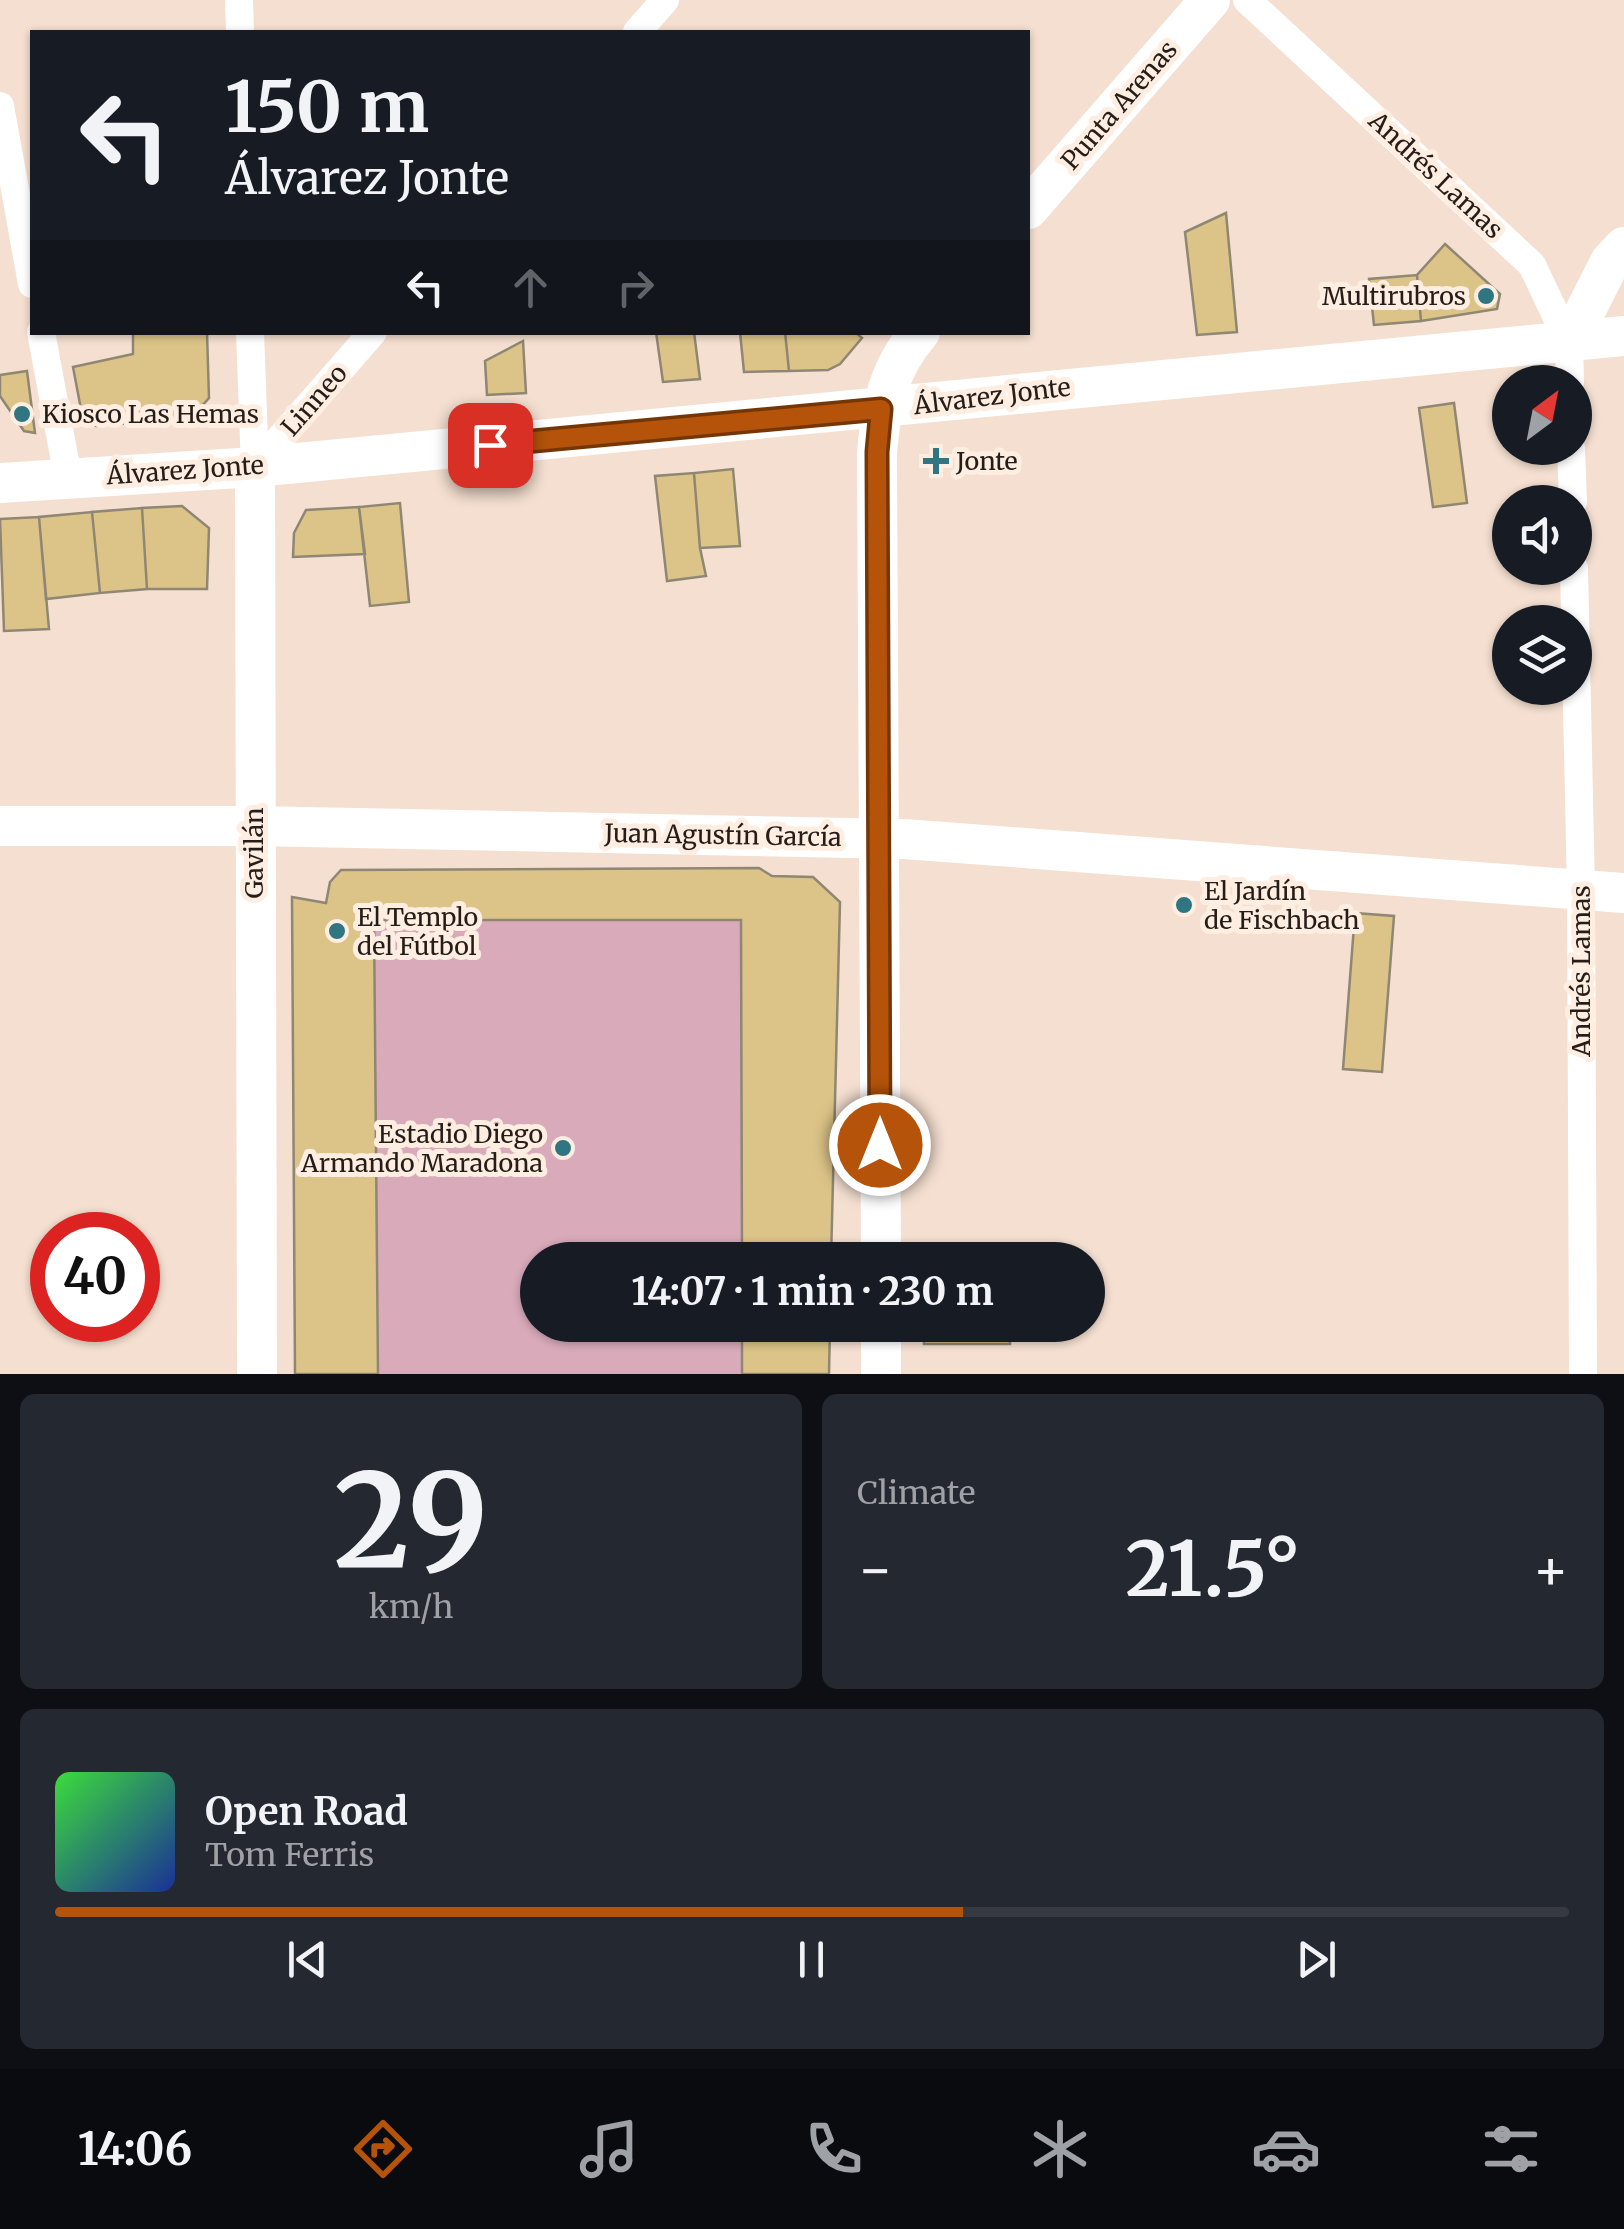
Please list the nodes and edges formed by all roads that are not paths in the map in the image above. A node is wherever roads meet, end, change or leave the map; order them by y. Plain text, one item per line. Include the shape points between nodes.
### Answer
1 (239, 0) edge
2 (665, 0) edge
3 (1210, 0) edge
4 (1247, 0) edge
5 (240, 30) edge
6 (638, 30) edge
7 (0, 106) edge
8 (1030, 207) edge
9 (1624, 247) edge
10 (30, 273) edge
11 (42, 335) edge
12 (250, 335) edge
13 (370, 335) edge
14 (917, 335) edge
15 (1624, 336) edge
16 (1569, 343) junction
17 (1570, 365) edge
18 (881, 409) junction
19 (255, 467) junction
20 (68, 478) junction
21 (0, 482) edge
22 (1574, 585) edge
23 (0, 826) edge
24 (254, 826) junction
25 (880, 838) junction
26 (1582, 890) junction
27 (1624, 893) edge
28 (880, 1242) edge
29 (881, 1342) edge
30 (258, 1374) edge
31 (881, 1374) edge
32 (1582, 1374) edge

1 - 5 street
2 - 6 street
3 - 8 street, Punta Arenas
4 - 16 street, Andrés Lamas via 1532,265
7 - 10 street
9 - 16 street
11 - 20 street
12 - 19 street, Gavilán
13 - 19 street, Linneo
14 - 18 street via 900,355
15 - 16 street, Álvarez Jonte
16 - 17 street, Andrés Lamas
16 - 18 street, Álvarez Jonte
18 - 19 street, Álvarez Jonte
18 - 25 street
19 - 20 street, Álvarez Jonte
19 - 24 street, Gavilán
20 - 21 street, Álvarez Jonte
22 - 26 street, Andrés Lamas
23 - 24 street, Juan Agustín García
24 - 25 street, Juan Agustín García
24 - 30 street, Gavilán
25 - 26 street, Juan Agustín García
25 - 28 street
26 - 27 street, Juan Agustín García
26 - 32 street, Andrés Lamas
29 - 31 street

